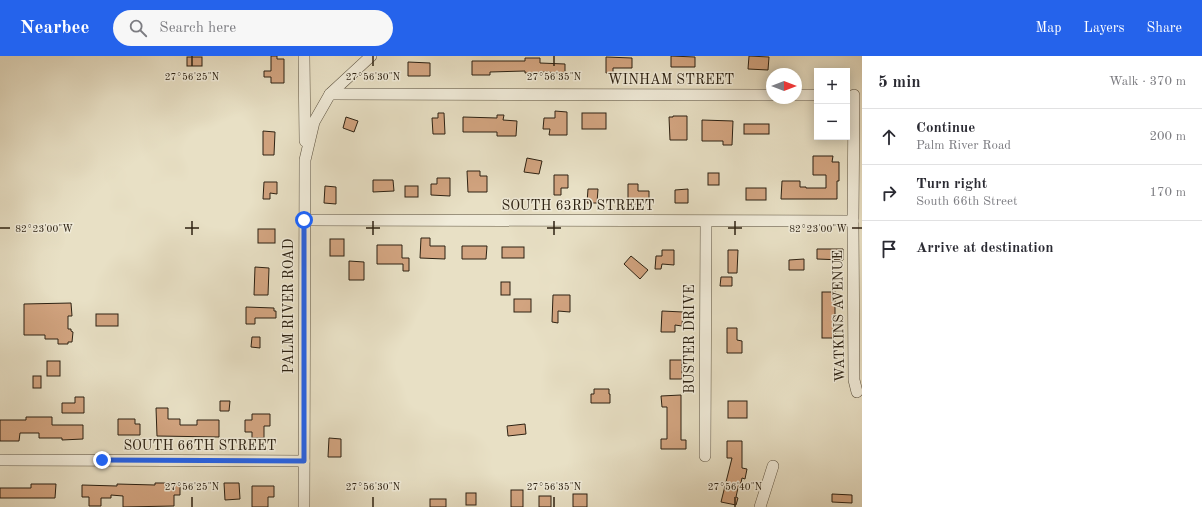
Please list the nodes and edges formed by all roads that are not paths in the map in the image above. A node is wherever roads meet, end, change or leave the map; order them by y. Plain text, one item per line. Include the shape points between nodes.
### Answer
1 (304, 56) edge
2 (371, 56) edge
3 (330, 94) junction
4 (766, 95) edge
5 (802, 95) edge
6 (814, 95) edge
7 (854, 95) edge
8 (305, 160) junction
9 (304, 220) junction
10 (853, 221) junction
11 (706, 222) junction
12 (857, 392) dead end
13 (705, 456) dead end
14 (0, 460) edge
15 (304, 461) junction
16 (773, 466) dead end
17 (304, 507) edge
18 (760, 507) edge

1 - 8 street
2 - 3 street, PALM RIVER ROAD
3 - 4 street, WINHAM STREET
3 - 8 street, PALM RIVER ROAD via 314,122
5 - 6 street
7 - 10 street, WATKINS AVENUE
8 - 9 street, PALM RIVER ROAD
9 - 11 street, SOUTH 63RD STREET
9 - 15 street, PALM RIVER ROAD
10 - 11 street, SOUTH 63RD STREET
10 - 12 street, WATKINS AVENUE via 854,380
11 - 13 street, BUSTER DRIVE
14 - 15 street, SOUTH 66TH STREET
15 - 17 street, PALM RIVER ROAD
16 - 18 street

